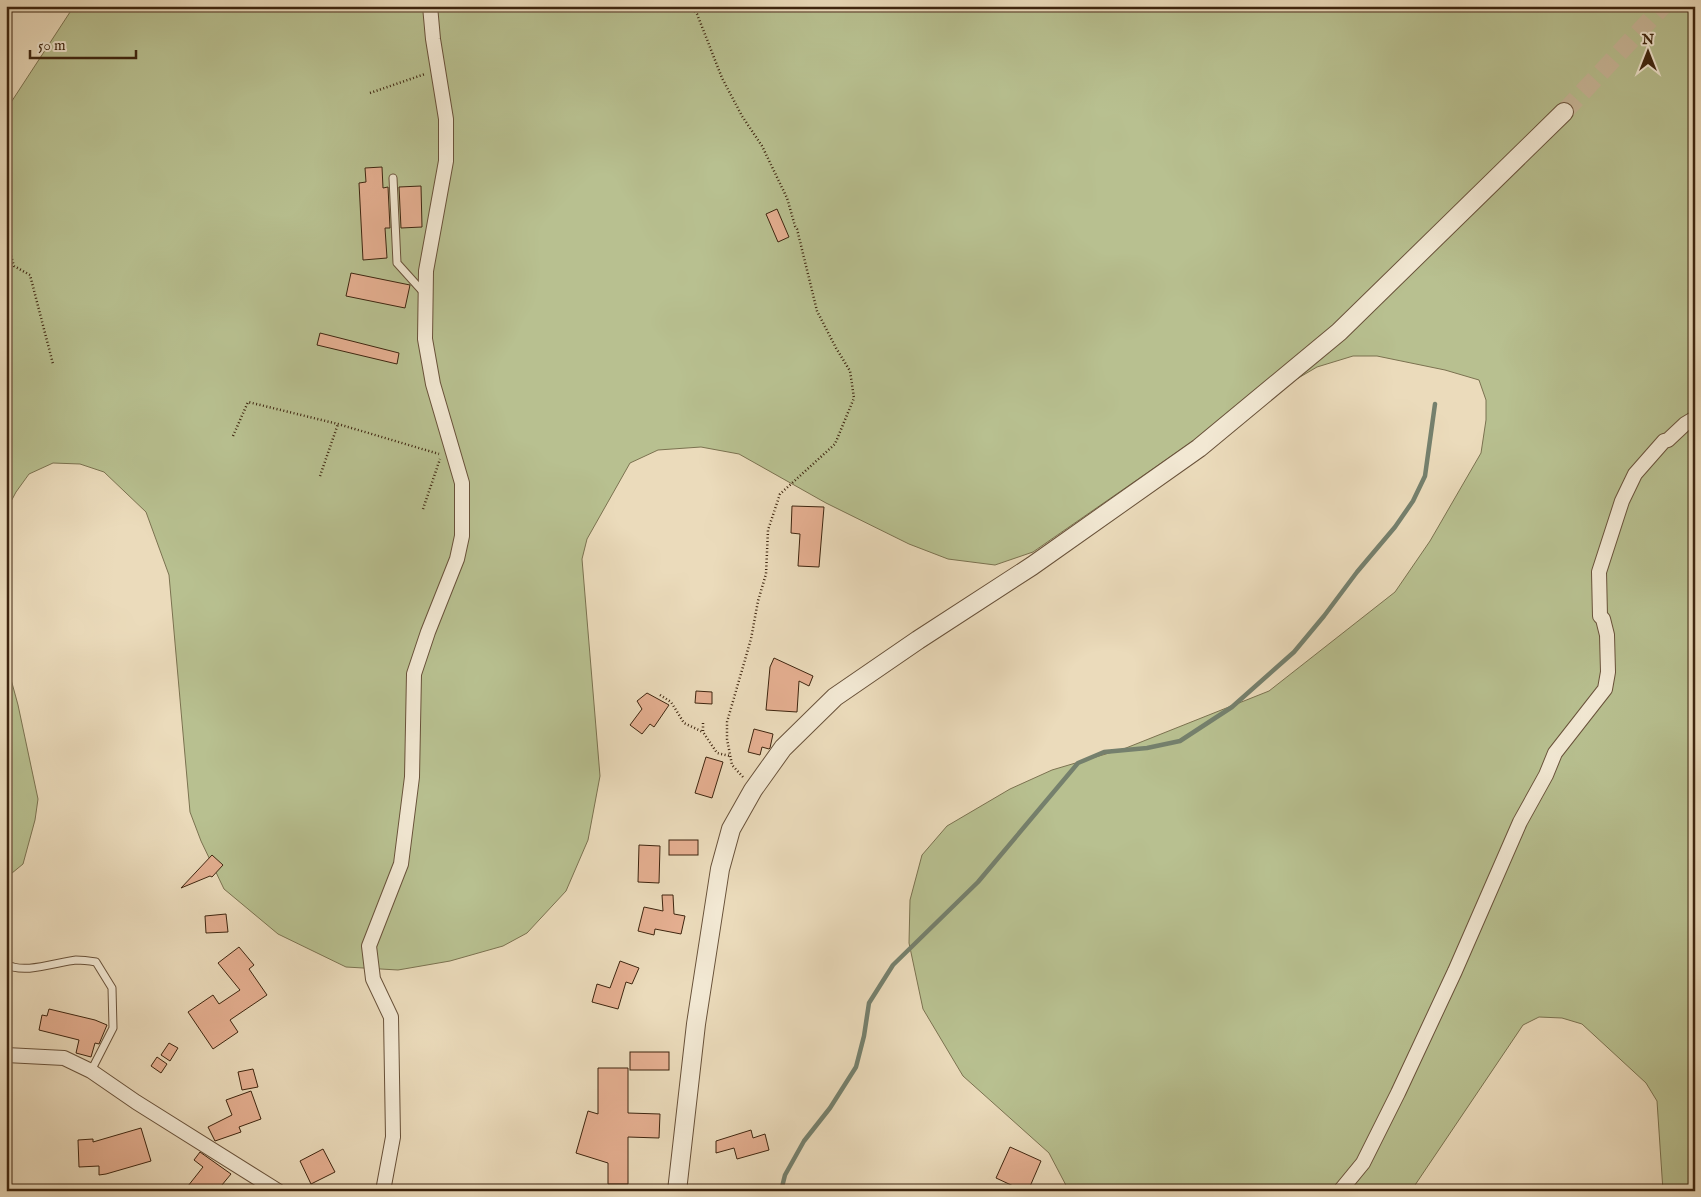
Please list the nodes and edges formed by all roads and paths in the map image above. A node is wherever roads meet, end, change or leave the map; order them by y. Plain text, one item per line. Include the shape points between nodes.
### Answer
1 (430, 6) edge
2 (690, 6) edge
3 (438, 70) junction
4 (370, 93) dead end
5 (1564, 112) tunnel mouth
6 (393, 178) dead end
7 (6, 239) edge
8 (426, 295) junction
9 (53, 364) dead end
10 (1695, 418) edge
11 (338, 424) junction
12 (234, 436) dead end
13 (320, 476) dead end
14 (423, 509) dead end
15 (660, 695) dead end
16 (703, 723) dead end
17 (703, 732) junction
18 (730, 756) junction
19 (753, 790) junction
20 (6, 964) edge
21 (6, 1056) edge
22 (91, 1071) junction
23 (278, 1191) edge
24 (383, 1191) edge
25 (677, 1191) edge
26 (1340, 1191) edge

1 - 3 street
2 - 18 path via 697,14 722,78 762,146 787,198 817,311 850,371 854,398 835,444 780,494 768,530 766,574 751,639 727,722
3 - 4 path
3 - 8 street via 446,119 446,161 426,271
5 - 19 street via 1339,332 1199,448 1032,566 835,697 783,748
6 - 8 lane via 397,263
7 - 9 path via 14,266 30,275
8 - 24 street via 425,339 433,384 462,483 462,536 457,559 414,674 412,777 401,864 369,946 372,979 391,1017 393,1138
10 - 26 street via 1658,447 1635,474 1622,501 1599,572 1600,616 1607,635 1608,672 1604,689 1555,753 1520,822 1394,1102 1363,1163
11 - 12 path via 248,402
11 - 13 path
11 - 14 path via 441,455
15 - 17 path via 671,702 684,723
16 - 17 path
17 - 18 path via 717,753
18 - 19 path via 732,765
19 - 25 street via 731,829 720,869 696,1024
20 - 22 lane via 39,968 78,960 96,962 112,988 113,1028
21 - 22 street via 64,1058
22 - 23 street

